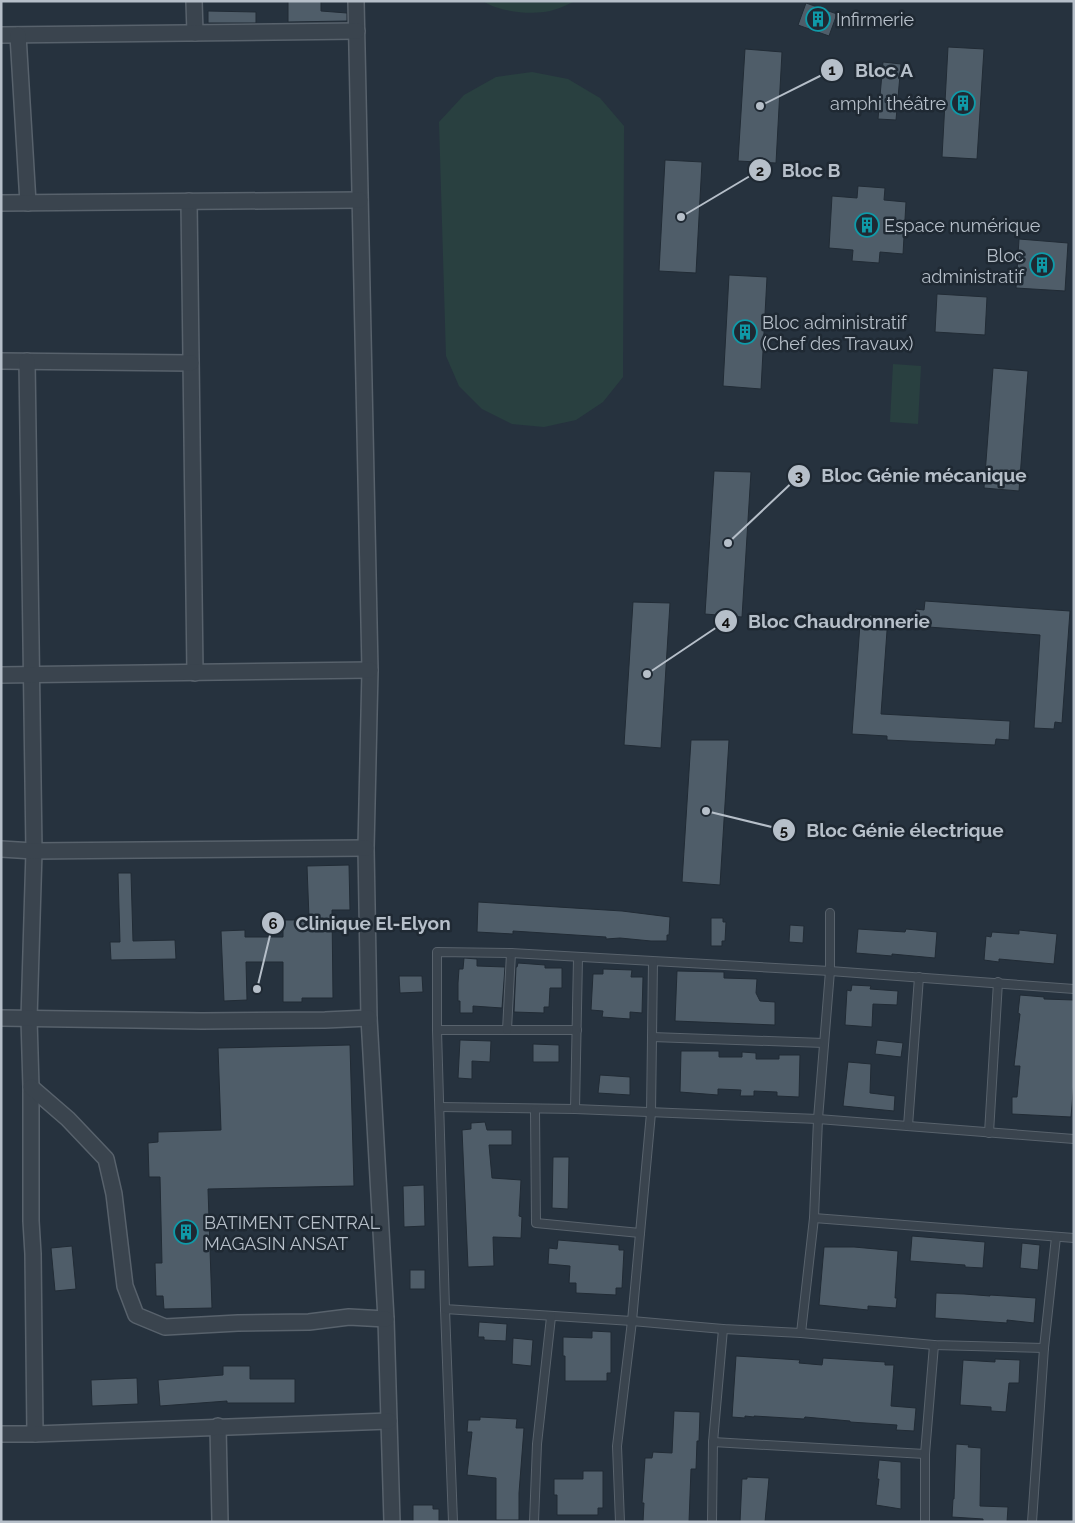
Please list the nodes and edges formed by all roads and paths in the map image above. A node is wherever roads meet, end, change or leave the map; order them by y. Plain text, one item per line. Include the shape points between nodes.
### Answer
1 (194, 1) edge
2 (356, 1) edge
3 (357, 31) junction
4 (195, 33) junction
5 (1, 35) edge
6 (18, 35) junction
7 (360, 200) junction
8 (189, 201) junction
9 (28, 202) junction
10 (1, 203) edge
11 (1, 361) edge
12 (27, 361) junction
13 (191, 363) junction
14 (370, 670) junction
15 (195, 673) junction
16 (1, 676) edge
17 (32, 676) junction
18 (366, 848) junction
19 (1, 849) edge
20 (34, 851) junction
21 (830, 913) dead end
22 (511, 954) junction
23 (578, 958) junction
24 (653, 962) junction
25 (830, 971) junction
26 (919, 977) junction
27 (998, 982) junction
28 (1074, 989) edge
29 (1, 1018) edge
30 (369, 1018) junction
31 (29, 1019) junction
32 (437, 1030) junction
33 (507, 1030) junction
34 (577, 1030) junction
35 (652, 1037) junction
36 (824, 1043) junction
37 (32, 1087) junction
38 (440, 1107) junction
39 (575, 1109) junction
40 (535, 1110) junction
41 (651, 1113) junction
42 (818, 1120) junction
43 (908, 1126) junction
44 (989, 1133) junction
45 (1074, 1139) edge
46 (814, 1218) junction
47 (640, 1234) junction
48 (1056, 1237) junction
49 (1074, 1238) edge
50 (445, 1309) junction
51 (551, 1317) junction
52 (386, 1319) junction
53 (632, 1321) junction
54 (722, 1329) junction
55 (801, 1333) junction
56 (934, 1345) junction
57 (1044, 1348) junction
58 (389, 1422) junction
59 (218, 1426) junction
60 (1, 1434) edge
61 (34, 1434) junction
62 (713, 1442) junction
63 (925, 1454) junction
64 (220, 1522) edge
65 (392, 1522) edge
66 (453, 1522) edge
67 (534, 1522) edge
68 (620, 1522) edge
69 (712, 1522) edge
70 (925, 1522) edge
71 (1032, 1522) edge

1 - 4 street
2 - 3 street
3 - 4 street
3 - 7 street
4 - 6 street
5 - 6 street
6 - 9 street
7 - 8 street
7 - 14 street
8 - 9 street
8 - 13 street
9 - 10 street
11 - 12 street
12 - 13 street
12 - 17 street
13 - 15 street
14 - 15 street
14 - 18 street
15 - 17 street
16 - 17 street
17 - 20 street
18 - 20 street
18 - 30 street
19 - 20 street
20 - 31 street
21 - 25 lane
22 - 23 lane
22 - 32 lane via 437,952
22 - 33 lane
23 - 24 lane
23 - 34 lane
24 - 25 lane
24 - 35 lane
25 - 26 lane
25 - 36 lane
26 - 27 lane
26 - 43 lane
27 - 28 lane
27 - 44 lane
29 - 31 street
30 - 31 street
30 - 52 street
31 - 37 street
32 - 33 lane
32 - 38 lane
33 - 34 lane
34 - 39 lane
35 - 36 lane
35 - 41 lane
36 - 42 lane
37 - 52 street via 106,1159 114,1194 125,1286 136,1315 165,1327 309,1322 349,1317
37 - 61 street
38 - 40 lane
38 - 50 lane
39 - 40 lane
39 - 41 lane
40 - 47 lane via 536,1223
41 - 42 lane
41 - 47 lane
42 - 43 lane
42 - 46 lane
43 - 44 lane
44 - 45 lane
46 - 48 lane
46 - 55 lane
47 - 53 lane
48 - 49 lane
48 - 57 lane
50 - 51 lane
50 - 66 lane
51 - 53 lane
51 - 67 lane via 537,1444
52 - 58 street
53 - 54 lane
53 - 68 lane via 617,1446
54 - 55 lane
54 - 62 lane
55 - 56 lane
56 - 57 lane
56 - 63 lane
57 - 71 lane
58 - 59 street
58 - 65 street
59 - 61 street
59 - 64 street
60 - 61 street
62 - 63 lane
62 - 69 lane
63 - 70 lane

